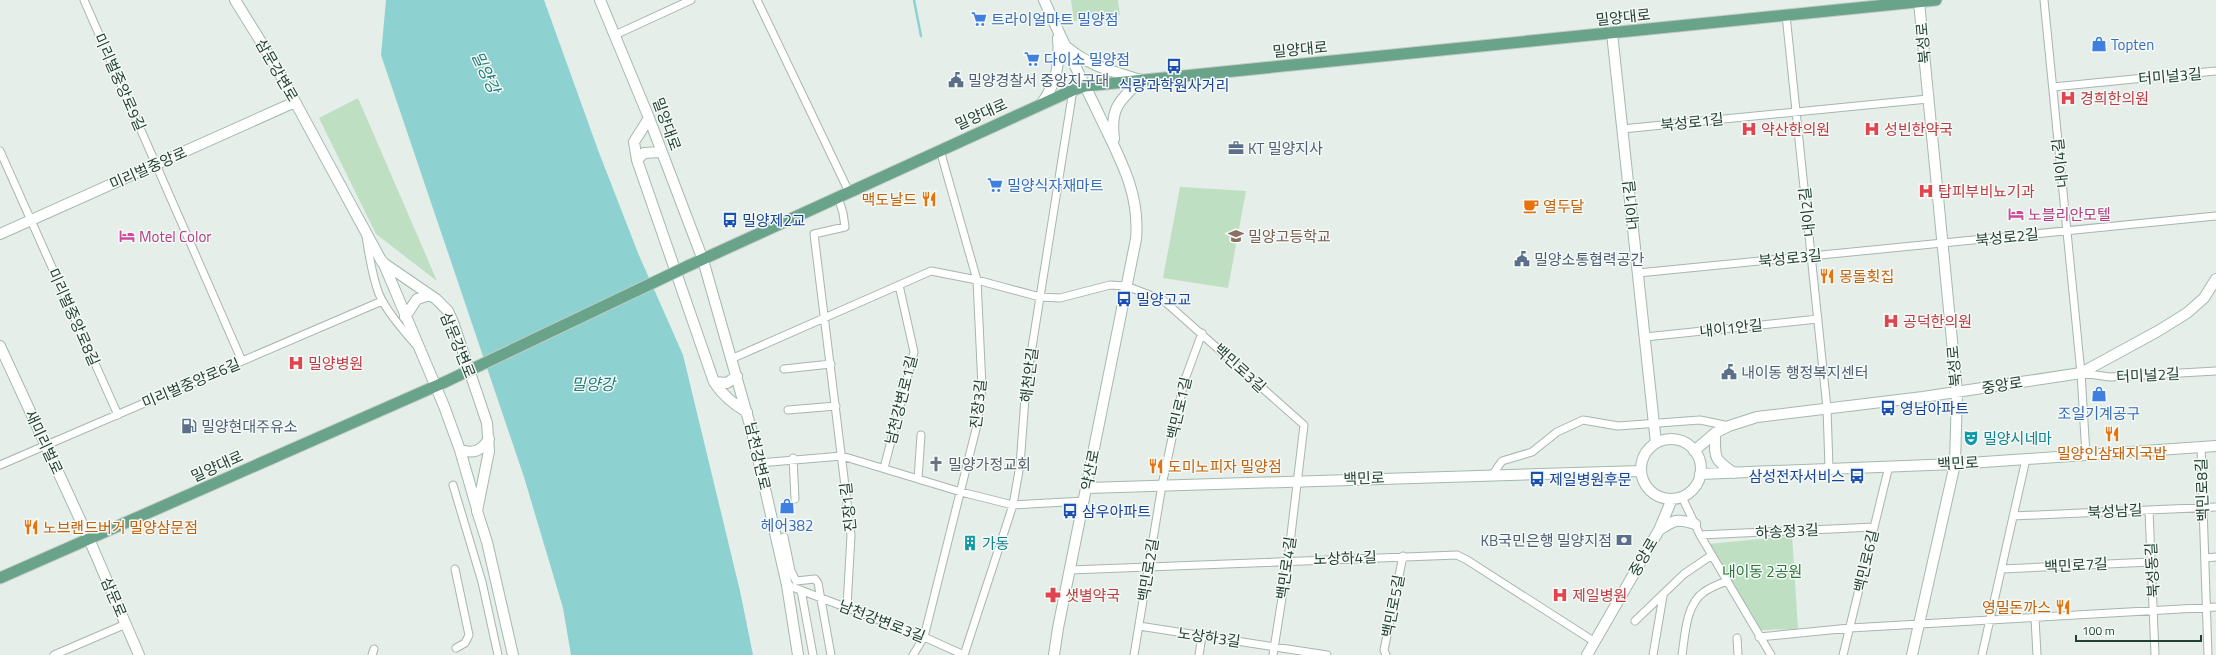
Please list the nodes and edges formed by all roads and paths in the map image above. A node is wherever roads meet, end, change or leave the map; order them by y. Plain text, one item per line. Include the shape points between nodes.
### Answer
1 (84, 0) edge
2 (235, 0) edge
3 (600, 0) edge
4 (691, 0) edge
5 (757, 0) edge
6 (1044, 0) edge
7 (1936, 0) edge
8 (2044, 0) edge
9 (1919, 2) junction
10 (1863, 3) edge
11 (1786, 15) junction
12 (1612, 33) junction
13 (1058, 34) junction
14 (615, 35) junction
15 (1064, 44) junction
16 (2216, 71) edge
17 (1141, 80) junction
18 (1085, 86) junction
19 (2052, 86) junction
20 (1073, 90) junction
21 (1928, 99) junction
22 (295, 102) junction
23 (1042, 103) junction
24 (1796, 112) junction
25 (649, 118) junction
26 (1622, 129) junction
27 (1115, 149) junction
28 (940, 150) junction
29 (0, 151) edge
30 (660, 152) junction
31 (637, 160) junction
32 (157, 164) junction
33 (849, 192) junction
34 (838, 197) junction
35 (2216, 216) edge
36 (30, 220) junction
37 (364, 230) junction
38 (2067, 231) junction
39 (0, 234) edge
40 (1942, 243) junction
41 (1811, 256) junction
42 (703, 260) junction
43 (382, 262) junction
44 (1638, 273) junction
45 (2216, 279) edge
46 (977, 280) junction
47 (899, 285) junction
48 (1126, 286) junction
49 (2211, 294) edge
50 (430, 295) junction
51 (1040, 297) junction
52 (382, 301) junction
53 (405, 317) junction
54 (826, 317) junction
55 (1818, 319) junction
56 (1202, 334) junction
57 (1645, 337) junction
58 (0, 346) edge
59 (418, 348) junction
60 (731, 359) junction
61 (242, 361) junction
62 (831, 364) junction
63 (784, 369) dead end
64 (2216, 371) edge
65 (2081, 373) junction
66 (736, 376) junction
67 (714, 382) junction
68 (435, 387) junction
69 (1957, 392) junction
70 (836, 406) junction
71 (1827, 408) junction
72 (788, 410) dead end
73 (748, 412) junction
74 (118, 415) junction
75 (1654, 425) junction
76 (1729, 426) junction
77 (1716, 433) junction
78 (921, 435) dead end
79 (489, 439) junction
80 (1656, 443) junction
81 (45, 446) junction
82 (2216, 446) edge
83 (2201, 447) junction
84 (460, 450) junction
85 (1694, 451) junction
86 (2086, 455) junction
87 (842, 456) junction
88 (793, 458) junction
89 (2026, 459) junction
90 (760, 463) junction
91 (1955, 464) junction
92 (0, 465) edge
93 (1888, 466) junction
94 (884, 468) junction
95 (1829, 468) junction
96 (1641, 471) junction
97 (1734, 473) junction
98 (1493, 474) junction
99 (1700, 474) junction
100 (918, 479) junction
101 (1298, 480) junction
102 (453, 485) dead end
103 (1162, 485) junction
104 (1087, 488) junction
105 (961, 492) junction
106 (1677, 498) junction
107 (795, 500) dead end
108 (1084, 501) junction
109 (1013, 506) junction
110 (2216, 506) edge
111 (2203, 507) junction
112 (2149, 510) junction
113 (477, 511) junction
114 (2013, 516) junction
115 (1695, 524) junction
116 (1874, 527) junction
117 (1659, 530) junction
118 (1700, 535) junction
119 (784, 537) dead end
120 (89, 539) junction
121 (1712, 555) junction
122 (1403, 556) junction
123 (2216, 557) edge
124 (2205, 558) junction
125 (1288, 560) junction
126 (2151, 562) junction
127 (1149, 567) junction
128 (455, 569) dead end
129 (2002, 569) junction
130 (1070, 570) junction
131 (0, 578) edge
132 (1727, 581) junction
133 (787, 585) junction
134 (801, 590) junction
135 (1663, 595) junction
136 (821, 597) junction
137 (847, 607) junction
138 (2216, 607) edge
139 (2206, 608) junction
140 (2154, 611) junction
141 (2035, 618) junction
142 (1990, 620) junction
143 (1635, 621) dead end
144 (126, 624) junction
145 (1919, 624) junction
146 (1139, 626) junction
147 (1850, 628) junction
148 (1202, 636) junction
149 (924, 637) junction
150 (1759, 637) junction
151 (1737, 638) dead end
152 (1595, 642) junction
153 (1274, 647) junction
154 (456, 648) dead end
155 (57, 654) edge
156 (1591, 654) edge
157 (139, 655) edge
158 (498, 655) edge
159 (513, 655) edge
160 (798, 655) edge
161 (813, 655) edge
162 (831, 655) edge
163 (913, 655) edge
164 (964, 655) edge
165 (1054, 655) edge
166 (1134, 655) edge
167 (1199, 655) edge
168 (1273, 655) edge
169 (1327, 655) edge
170 (1386, 655) edge
171 (1653, 655) edge
172 (1682, 655) edge
173 (1738, 655) edge
174 (1771, 655) edge
175 (1843, 655) edge
176 (1912, 655) edge
177 (1982, 655) edge
178 (2036, 655) edge
179 (2155, 655) edge
180 (2208, 655) edge

1 - 32 street, 미리벌중앙로9길
2 - 22 street, 삼문강변로
3 - 14 street, 밀양대로
4 - 14 street
5 - 33 street
6 - 13 street
7 - 9 main road, 밀양대로
8 - 19 street, 내이4길
9 - 10 main road, 밀양대로
9 - 21 street, 북성로
10 - 11 main road, 밀양대로
11 - 12 main road, 밀양대로
11 - 24 street, 내이2길
12 - 17 main road, 밀양대로
12 - 26 street, 내이1길
13 - 15 street
13 - 23 street via 1056,78
14 - 25 street, 밀양대로
15 - 17 street via 1078,57 1090,63
15 - 18 street, 약산로
16 - 19 street, 터미널3길
17 - 18 main road, 밀양대로
17 - 27 street, 약산로 via 1121,98 1114,110 1112,123
18 - 20 main road, 밀양대로
18 - 27 street, 약산로
19 - 38 street, 내이4길
20 - 23 main road, 밀양대로
20 - 51 street, 해천안길
21 - 24 street, 북성로1길
21 - 40 street, 북성로
22 - 32 street, 미리벌중앙로
22 - 37 street, 삼문강변로
23 - 28 main road, 밀양대로
24 - 26 street, 북성로1길
24 - 41 street, 내이2길
25 - 30 street, 밀양대로
25 - 31 street via 634,142
26 - 44 street, 내이1길
27 - 48 street, 약산로 via 1131,183 1138,220
28 - 33 main road, 밀양대로
28 - 46 street, 진장3길
29 - 36 street, 미리벌중앙로8길
30 - 31 street via 644,153
30 - 42 street, 밀양대로
31 - 67 street
32 - 36 street, 미리벌중앙로
32 - 61 street, 미리벌중앙로9길
33 - 34 main road, 밀양대로
34 - 42 main road, 밀양대로
34 - 54 street, 진장1길 via 845,227 814,234
35 - 38 street, 북성로2길
36 - 39 street, 미리벌중앙로
36 - 74 street, 미리벌중앙로8길
37 - 43 street, 삼문강변로
37 - 52 street
38 - 40 street, 북성로2길
38 - 65 street, 내이4길
40 - 41 street, 북성로3길
40 - 69 street, 북성로
41 - 44 street, 북성로3길
41 - 55 street, 내이2길
42 - 60 street, 남천강변로
42 - 68 main road, 밀양대로, bridge
43 - 50 street, 삼문강변로
43 - 53 street
44 - 57 street, 내이1길
45 - 49 street, 중앙로
46 - 47 street via 931,271
46 - 51 street
46 - 105 street, 진장3길 via 982,387 977,425
47 - 54 street
47 - 94 street, 남천강변로1길 via 914,352
48 - 51 street via 1110,285 1060,298
48 - 56 street, 백민로3길 via 1163,300
48 - 104 street, 약산로
49 - 65 street, 중앙로 via 2158,332
50 - 53 street via 417,299
50 - 79 street, 삼문강변로 via 448,311 453,322 487,423
51 - 109 street, 해천안길 via 1026,385 1020,465
52 - 59 street
52 - 61 street, 미리벌중앙로6길
53 - 59 street
54 - 60 street
54 - 62 street, 진장1길
55 - 57 street, 내이1안길
55 - 71 street, 내이2길
56 - 101 street, 백민로3길 via 1304,425
56 - 103 street, 백민로1길 via 1184,382
57 - 75 street, 내이1길
58 - 81 street, 새미리벌로
59 - 68 street
60 - 66 street, 남천강변로
61 - 74 street, 미리벌중앙로6길
62 - 63 street
62 - 70 street, 진장1길
64 - 65 street, 터미널2길 via 2110,377
65 - 69 street, 중앙로
65 - 86 street, 내이4길
66 - 67 street via 727,383
66 - 73 street, 남천강변로
67 - 73 street via 731,403
68 - 84 street
68 - 120 main road, 밀양대로
69 - 71 street, 중앙로
69 - 91 street, 북성로
70 - 72 street
70 - 87 street, 진장1길
71 - 76 street, 중앙로 via 1757,417
71 - 95 street, 내이2길
73 - 90 street, 남천강변로
74 - 81 street, 미리벌중앙로6길
75 - 76 street, 중앙로 via 1700,420
75 - 80 street, 내이1길
75 - 98 street via 1618,426 1583,420 1557,432 1532,452 1502,461
76 - 77 street, 중앙로
77 - 85 street, 중앙로
77 - 97 street via 1715,453 1719,463
78 - 100 street
79 - 84 street via 484,447 475,452
79 - 113 street, 삼문강변로 via 487,464
80 - 85 street via 1674,440 1684,442
80 - 96 street via 1644,457
81 - 92 street, 미리벌중앙로6길
81 - 120 street, 새미리벌로
82 - 83 street, 백민로
83 - 86 street, 백민로
83 - 111 street, 백민로8길
84 - 113 street
85 - 99 street via 1700,464
86 - 89 street, 백민로
87 - 88 street
87 - 94 street
87 - 137 street, 진장1길 via 852,535
88 - 90 street
88 - 107 street
89 - 91 street, 백민로
89 - 114 street
90 - 133 street, 남천강변로
91 - 93 street, 백민로
91 - 145 street, 북성로
93 - 95 street, 백민로
93 - 116 street, 백민로6길
94 - 100 street
95 - 97 street, 백민로
96 - 98 street, 백민로
96 - 106 street via 1646,486 1653,493 1662,498
97 - 99 street, 백민로
98 - 101 street, 백민로
99 - 106 street via 1697,484 1690,492
100 - 105 street
101 - 103 street, 백민로
101 - 125 street, 백민로4길
102 - 158 street via 475,553
103 - 104 street, 백민로
103 - 127 street, 백민로2길
104 - 108 street, 약산로
105 - 109 street
105 - 149 street, 진장3길
106 - 115 street
106 - 117 street, 중앙로
108 - 109 street
108 - 130 street, 약산로
109 - 164 street, 해천안길
110 - 111 street, 북성남길
111 - 112 street, 북성남길
111 - 124 street, 백민로8길
112 - 114 street, 북성남길
112 - 126 street, 북성동길
113 - 159 street, 삼문강변로 via 487,542
114 - 129 street
115 - 117 street via 1673,520
115 - 118 street
116 - 118 street, 하송정3길
116 - 147 street, 백민로6길
117 - 152 street, 중앙로
118 - 121 street
119 - 136 street, 남천강변로3길 via 791,571 796,581 815,579
120 - 131 main road, 밀양대로
120 - 144 street, 삼문로
121 - 132 street
121 - 135 street via 1684,574
122 - 125 street, 노상하4길
122 - 152 street, 노상하4길 via 1457,555
122 - 170 street, 백민로5길 via 1384,650
123 - 124 street
124 - 139 street, 백민로8길
125 - 127 street, 노상하4길
125 - 153 street, 백민로4길
126 - 129 street, 백민로7길
126 - 140 street, 북성동길
127 - 130 street, 노상하4길
127 - 146 street, 백민로2길
128 - 154 street via 469,635 466,643
129 - 142 street
130 - 165 street, 약산로
132 - 150 street
132 - 172 street via 1703,592 1694,603 1687,623
133 - 134 street, 남천강변로3길
133 - 160 street, 남천강변로
134 - 136 street, 남천강변로3길
134 - 161 street
135 - 143 street
135 - 171 street
136 - 137 street, 남천강변로3길
136 - 162 street, 남천강변로3길
137 - 149 street, 남천강변로3길
138 - 139 street
139 - 140 street
139 - 180 street, 백민로8길
140 - 141 street
140 - 179 street, 북성동길
141 - 142 street
141 - 178 street
142 - 145 street
142 - 177 street
144 - 155 street
144 - 157 street, 삼문로
145 - 147 street
145 - 176 street, 북성로
146 - 148 street, 노상하3길
146 - 166 street, 백민로2길
147 - 150 street
147 - 175 street, 백민로6길
148 - 153 street, 노상하3길
148 - 167 street
149 - 163 street, 진장3길
149 - 164 street, 남천강변로3길
150 - 174 street
151 - 173 street
152 - 156 street, 중앙로
153 - 168 street, 백민로4길
153 - 169 street, 노상하3길

